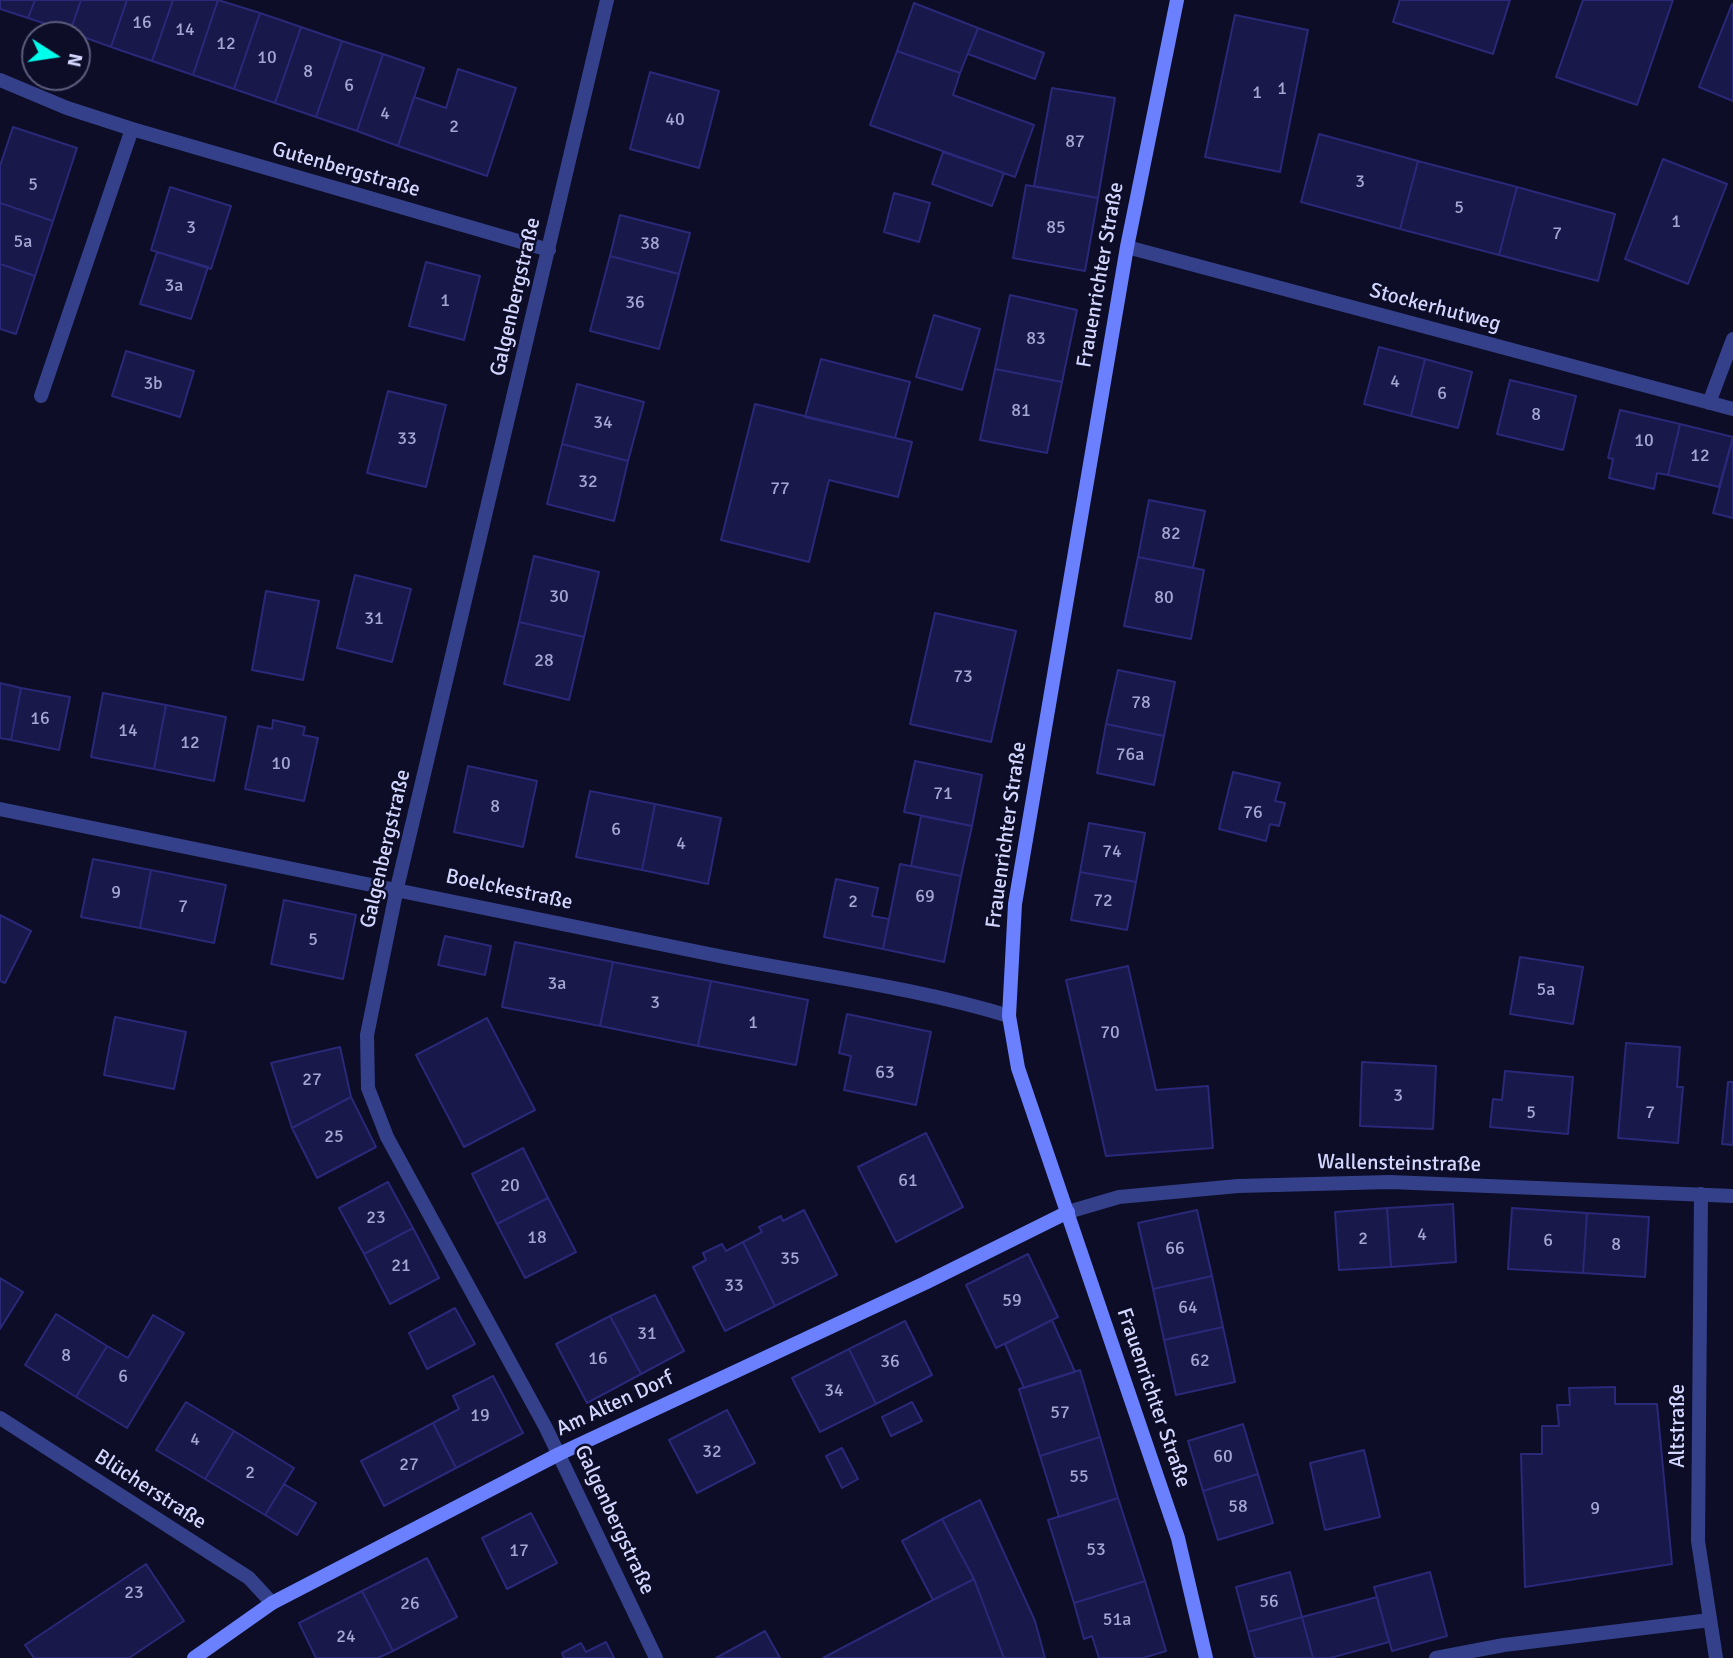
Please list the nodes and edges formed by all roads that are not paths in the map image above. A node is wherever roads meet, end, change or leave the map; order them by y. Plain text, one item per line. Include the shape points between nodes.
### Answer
1 (607, 0) edge
2 (1177, 0) edge
3 (0, 80) edge
4 (132, 129) junction
5 (1126, 247) junction
6 (549, 250) junction
7 (1733, 339) edge
8 (41, 396) dead end
9 (1709, 403) junction
10 (1733, 409) edge
11 (0, 809) edge
12 (397, 888) junction
13 (1009, 1016) junction
14 (1701, 1194) junction
15 (1733, 1196) edge
16 (1068, 1212) junction
17 (0, 1418) edge
18 (559, 1454) junction
19 (272, 1603) junction
20 (1710, 1620) junction
21 (194, 1658) edge
22 (656, 1658) edge
23 (1206, 1658) edge
24 (1436, 1658) edge
25 (1716, 1658) edge

1 - 6 street, Galgenbergstraße
2 - 5 main road, Frauenrichter Straße
3 - 4 street, Gutenbergstraße
4 - 6 street, Gutenbergstraße
4 - 8 street
5 - 9 street, Stockerhutweg
5 - 13 main road, Frauenrichter Straße via 1015,904
6 - 12 street, Galgenbergstraße
7 - 9 street
9 - 10 street, Stockerhutweg
11 - 12 street, Boelckestraße
12 - 13 street, Boelckestraße via 956,1001
12 - 18 street, Galgenbergstraße via 367,1035 368,1088 387,1137
13 - 16 main road, Frauenrichter Straße via 1018,1068
14 - 15 street, Wallensteinstraße
14 - 16 street, Wallensteinstraße via 1390,1182 1238,1186 1119,1196
14 - 20 street, Altstraße via 1698,1541
16 - 18 main road, Am Alten Dorf
16 - 23 main road, Frauenrichter Straße via 1178,1538
17 - 19 street, Blücherstraße via 248,1578
18 - 19 main road, Am Alten Dorf
18 - 22 street, Galgenbergstraße
19 - 21 main road, Am Alten Dorf
20 - 24 street via 1504,1645
20 - 25 street, Altstraße

